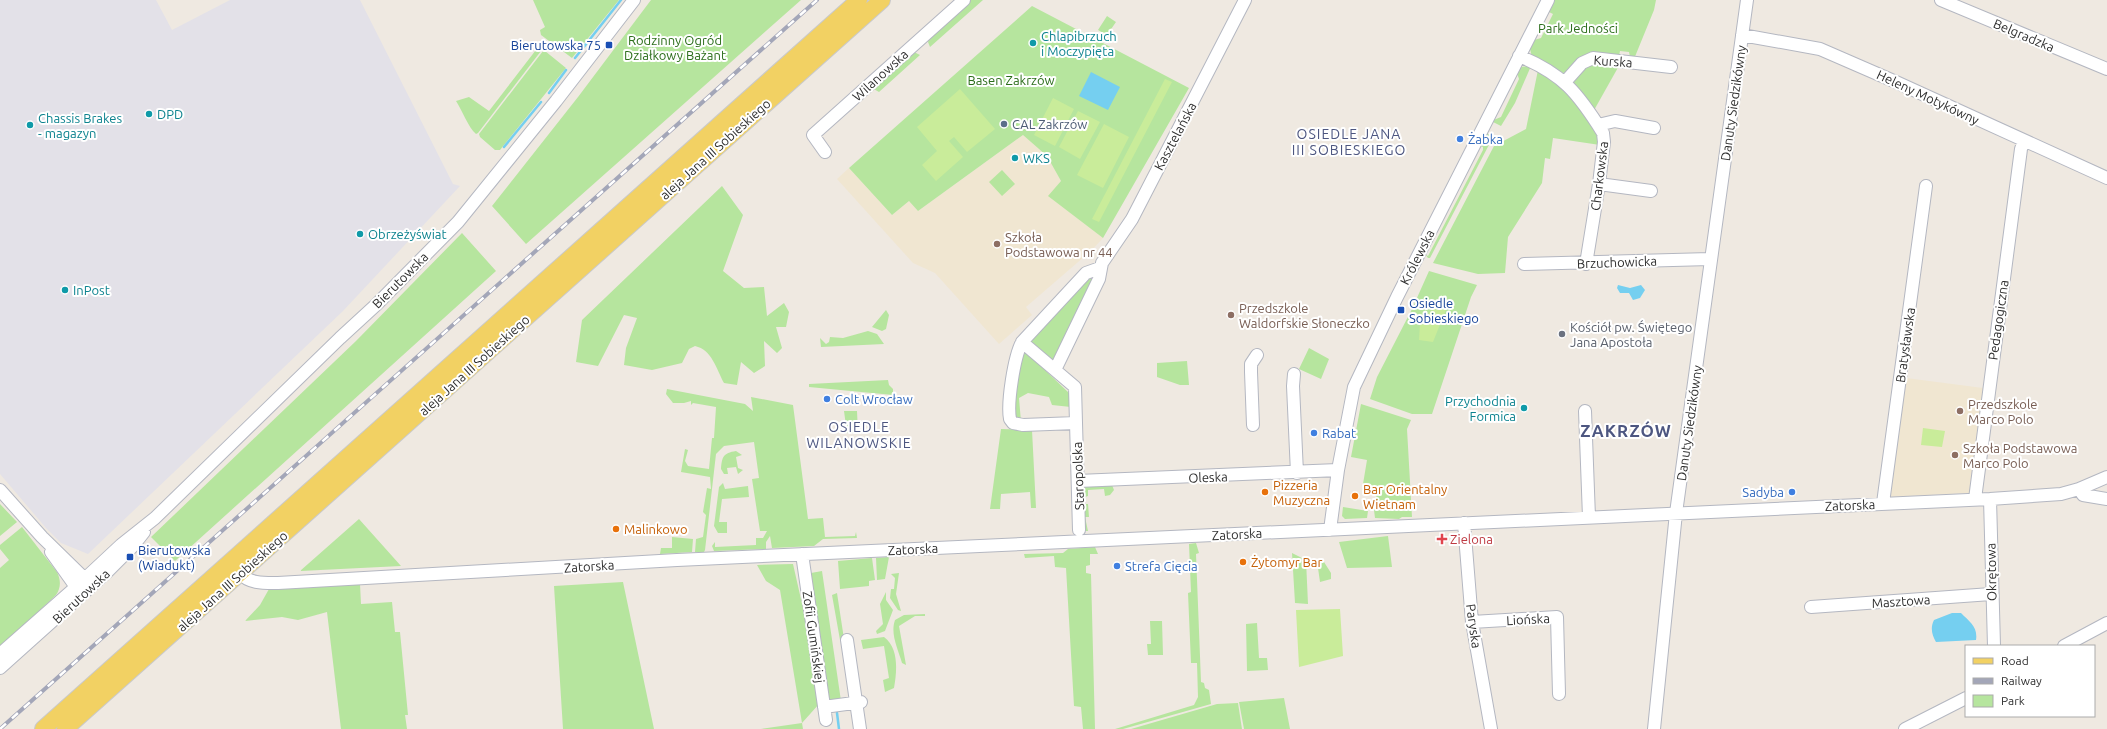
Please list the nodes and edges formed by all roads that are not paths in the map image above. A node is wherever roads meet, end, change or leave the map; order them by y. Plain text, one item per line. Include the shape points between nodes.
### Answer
1 (634, 0) edge
2 (859, 0) edge
3 (882, 0) edge
4 (964, 0) edge
5 (1245, 0) edge
6 (1548, 0) edge
7 (1747, 0) edge
8 (1941, 0) edge
9 (1742, 35) junction
10 (1519, 56) junction
11 (1671, 67) dead end
12 (2107, 69) edge
13 (1565, 82) junction
14 (1598, 125) junction
15 (1654, 128) dead end
16 (2024, 141) junction
17 (825, 152) dead end
18 (2107, 178) edge
19 (1599, 184) junction
20 (1926, 186) dead end
21 (1652, 191) dead end
22 (1710, 259) junction
23 (1524, 264) dead end
24 (1586, 264) junction
25 (1100, 268) junction
26 (1022, 342) junction
27 (1257, 355) dead end
28 (1055, 370) junction
29 (1294, 374) dead end
30 (1585, 412) dead end
31 (1076, 423) junction
32 (1253, 425) dead end
33 (1338, 470) junction
34 (1297, 472) junction
35 (2107, 476) edge
36 (1078, 481) junction
37 (2079, 489) junction
38 (0, 490) edge
39 (1990, 499) junction
40 (2107, 499) edge
41 (1975, 500) junction
42 (1883, 504) junction
43 (1676, 513) junction
44 (1589, 517) junction
45 (1464, 523) junction
46 (1080, 530) dead end
47 (1330, 530) junction
48 (802, 554) junction
49 (240, 573) junction
50 (83, 585) junction
51 (1991, 594) junction
52 (1811, 607) dead end
53 (1472, 622) junction
54 (2107, 623) edge
55 (847, 640) dead end
56 (1994, 645) edge
57 (2066, 645) edge
58 (0, 654) edge
59 (0, 668) edge
60 (1559, 694) dead end
61 (1965, 699) edge
62 (858, 702) junction
63 (824, 707) junction
64 (826, 720) dead end
65 (43, 729) edge
66 (65, 729) edge
67 (860, 729) edge
68 (1491, 729) edge
69 (1654, 729) edge
70 (1905, 729) edge

1 - 50 street, Bierutowska via 458,222 377,304 155,518 133,546
2 - 65 main road, aleja Jana III Sobieskiego
3 - 49 main road, aleja Jana III Sobieskiego
4 - 17 street, Wilanowska via 813,135
5 - 25 street, Kasztelańska via 1132,219
6 - 10 street, Królewska
7 - 9 street, Danuty Siedzikówny
8 - 12 street, Belgradzka
9 - 16 street, Heleny Motykówny via 1820,49
9 - 22 street, Danuty Siedzikówny
10 - 13 street, Charkowska via 1549,70
10 - 33 street, Królewska via 1354,387
11 - 13 street, Kurska via 1593,58 1582,63
13 - 14 street, Charkowska
14 - 15 street via 1615,122
14 - 19 street, Charkowska via 1603,133 1604,142
16 - 18 street, Heleny Motykówny
16 - 41 street, Pedagogiczna
19 - 21 street
19 - 24 street, Charkowska
20 - 42 street, Bratysławska
22 - 24 street, Brzuchowicka
22 - 43 street, Danuty Siedzikówny
23 - 24 street, Brzuchowicka
25 - 26 street via 1086,273
25 - 28 street, Kasztelańska via 1099,279
26 - 28 street
26 - 31 street, Staropolska via 1012,386 1010,420 1023,425
27 - 32 street via 1251,372
28 - 31 street, Staropolska via 1075,388
29 - 34 street
30 - 44 street
31 - 36 street, Staropolska
33 - 34 street, Oleska
33 - 47 street, Królewska
34 - 36 street, Oleska
35 - 37 street, Zatorska
36 - 46 street, Staropolska
37 - 39 street, Zatorska via 2061,494
37 - 40 street via 2083,495
38 - 50 street
39 - 41 street, Zatorska
39 - 51 street, Okrętowa
41 - 42 street, Zatorska
42 - 43 street, Zatorska
43 - 44 street, Zatorska
43 - 69 street, Danuty Siedzikówny
44 - 45 street, Zatorska
45 - 47 street, Zatorska
45 - 53 street, Paryska
47 - 48 street, Zatorska
48 - 49 street, Zatorska via 278,583 252,581
48 - 63 street, Zofii Gumińskiej
49 - 66 main road, aleja Jana III Sobieskiego
50 - 58 street, Bierutowska
50 - 59 street, Bierutowska
51 - 52 street, Masztowa
51 - 56 street, Okrętowa
53 - 60 street, Liońska via 1557,617
53 - 68 street, Paryska
54 - 57 street
55 - 62 street
61 - 70 street
62 - 63 street
62 - 67 street
63 - 64 street, Zofii Gumińskiej

